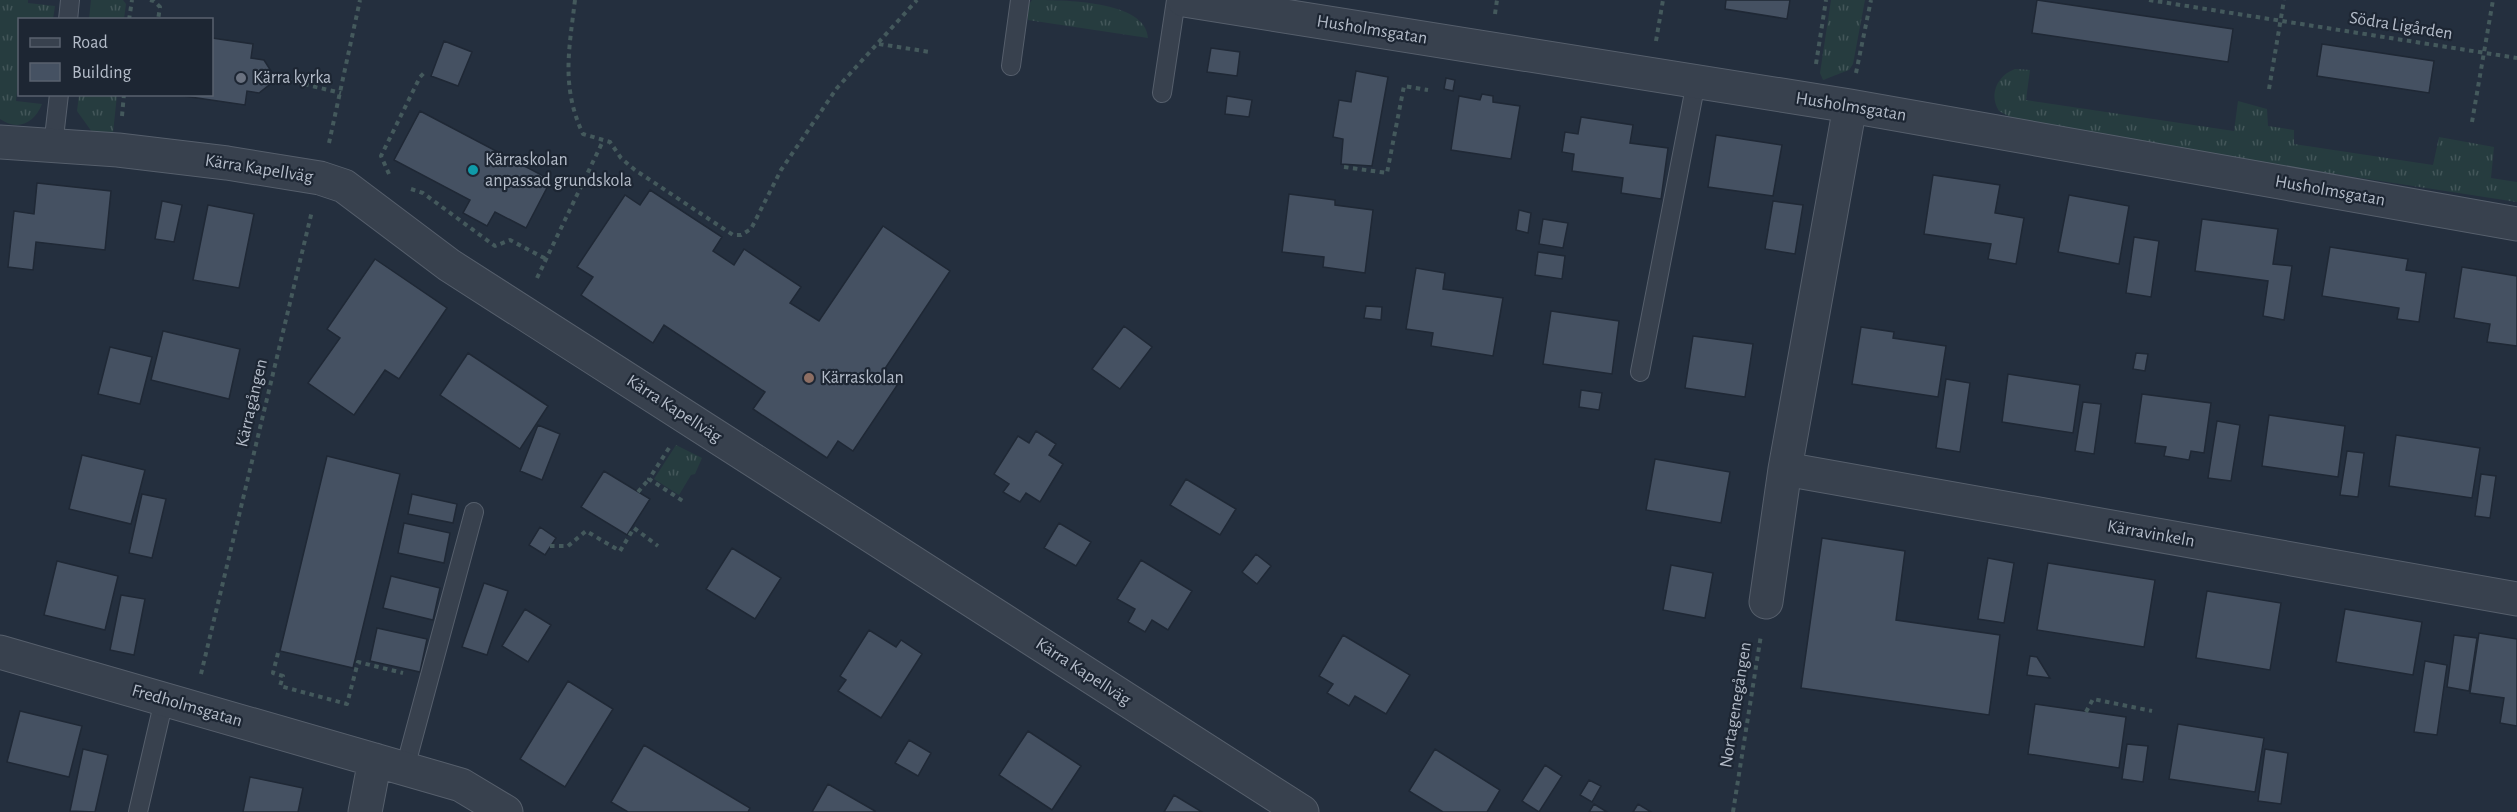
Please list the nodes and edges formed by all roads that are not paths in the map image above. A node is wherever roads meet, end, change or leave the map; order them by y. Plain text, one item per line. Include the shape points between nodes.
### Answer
1 (70, 0) edge
2 (1020, 0) edge
3 (1176, 0) edge
4 (1184, 0) edge
5 (68, 18) edge
6 (1011, 66) dead end
7 (1695, 82) junction
8 (1162, 93) dead end
9 (59, 96) edge
10 (1850, 106) junction
11 (0, 142) edge
12 (53, 146) junction
13 (2517, 224) edge
14 (1640, 372) dead end
15 (1785, 469) junction
16 (474, 512) dead end
17 (2517, 599) edge
18 (1766, 602) road end
19 (0, 652) edge
20 (178, 704) junction
21 (390, 764) junction
22 (138, 812) edge
23 (365, 812) edge
24 (506, 812) edge
25 (1302, 812) edge

1 - 5 lane
2 - 6 lane
3 - 8 lane
4 - 7 street, Husholmsgatan
7 - 10 street, Husholmsgatan
7 - 14 lane
9 - 12 lane
10 - 13 street, Husholmsgatan
10 - 15 street
11 - 12 street, Kärra Kapellväg
12 - 25 street, Kärra Kapellväg via 227,163 320,178 344,186 449,266
15 - 17 street, Kärravinkeln
15 - 18 street
16 - 21 lane via 430,680
19 - 20 street, Fredholmsgatan
20 - 21 street, Fredholmsgatan
20 - 22 lane
21 - 23 street
21 - 24 street, Fredholmsgatan via 461,785

